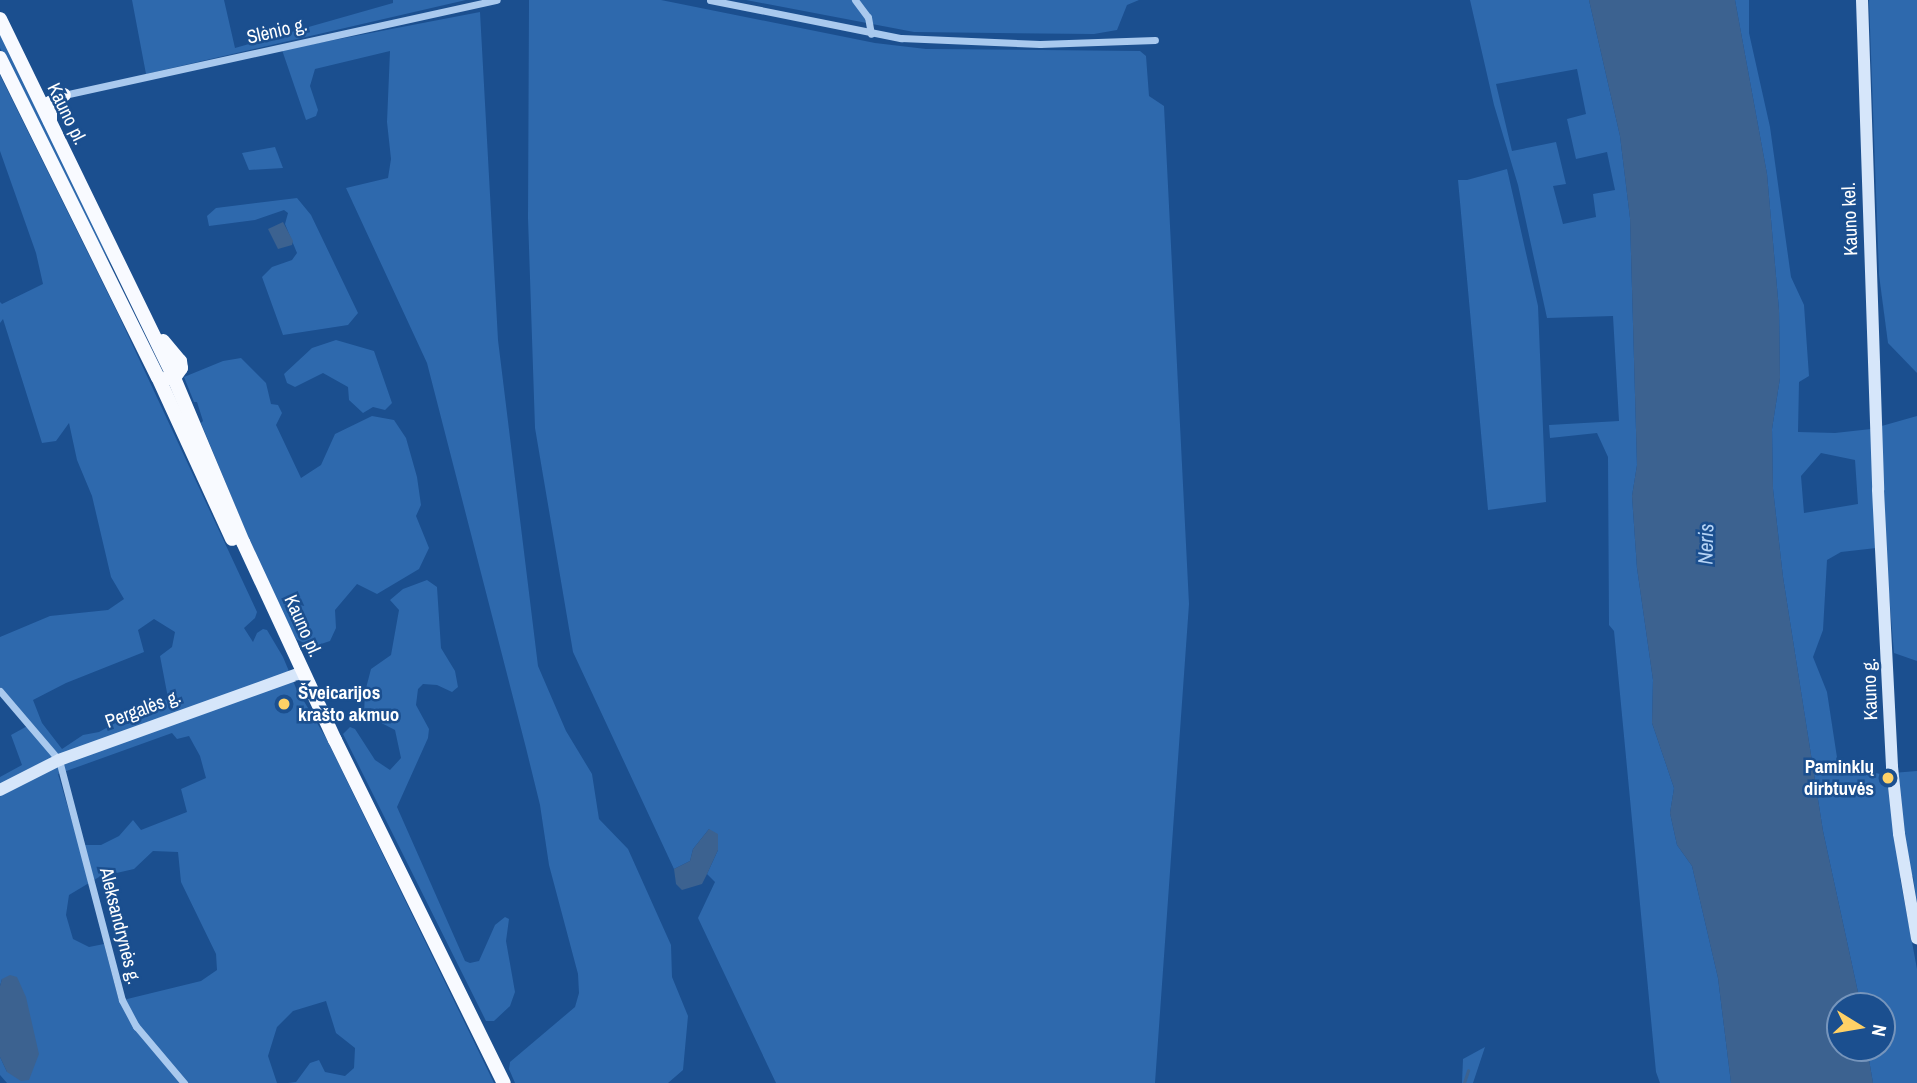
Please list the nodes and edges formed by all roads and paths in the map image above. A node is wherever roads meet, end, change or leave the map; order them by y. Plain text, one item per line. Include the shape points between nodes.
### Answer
1 (497, 0) edge
2 (710, 0) edge
3 (855, 0) edge
4 (1862, 0) edge
5 (0, 19) edge
6 (871, 34) junction
7 (1155, 40) dead end
8 (0, 58) edge
9 (31, 85) junction
10 (64, 95) junction
11 (50, 123) junction
12 (158, 377) junction
13 (174, 377) junction
14 (1876, 438) joint
15 (303, 672) junction
16 (0, 691) edge
17 (59, 760) junction
18 (0, 790) edge
19 (1917, 938) edge
20 (184, 1083) edge
21 (504, 1083) edge

1 - 10 street, Slėnio g.
2 - 6 street
3 - 6 street via 868,18
4 - 14 main road, Kauno kel.
5 - 9 highway, Kauno pl.
6 - 7 street via 1040,44
8 - 12 highway, Kauno pl.
9 - 10 highway via 44,94
9 - 11 highway, Kauno pl.
10 - 11 highway via 50,103
11 - 13 highway, Kauno pl. via 145,314 180,361 179,374
12 - 13 highway
12 - 15 highway, Kauno pl. via 271,621
13 - 15 highway, Kauno pl.
14 - 19 main road, Kauno g. via 1892,768
15 - 17 main road, Pergalės g.
15 - 21 highway
16 - 17 street
17 - 18 main road, Pergalės g.
17 - 20 street, Aleksandrynės g. via 122,1000 136,1026

